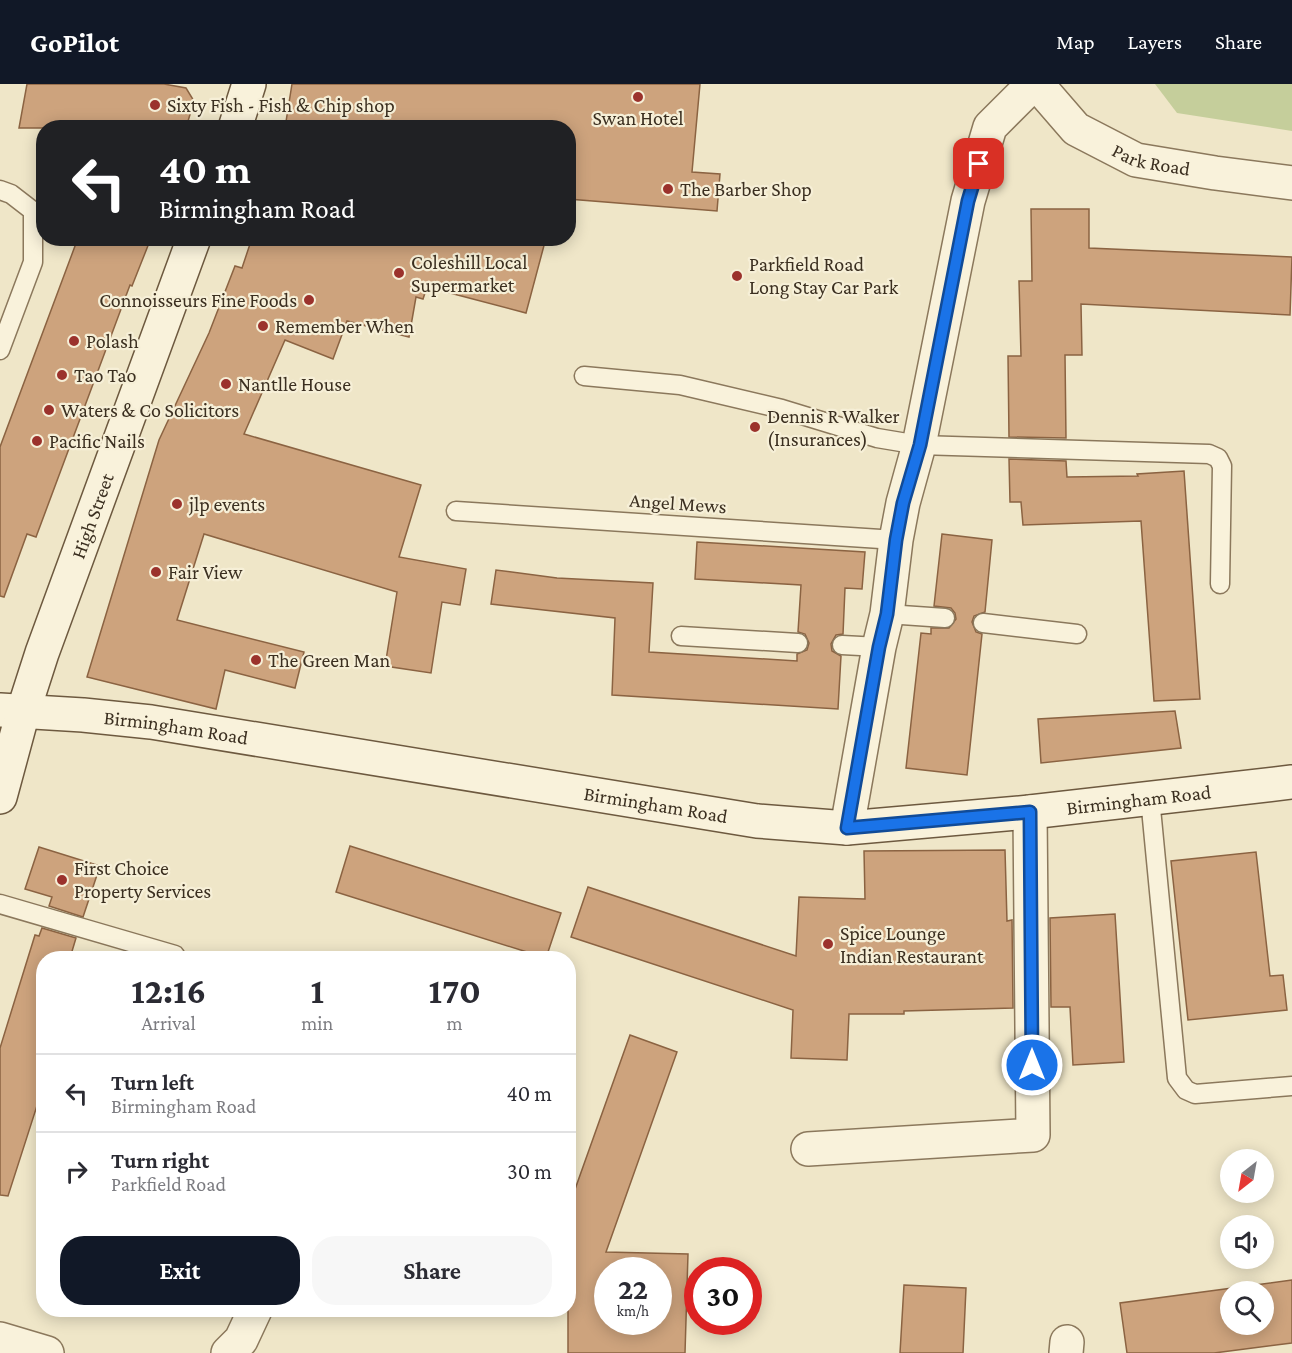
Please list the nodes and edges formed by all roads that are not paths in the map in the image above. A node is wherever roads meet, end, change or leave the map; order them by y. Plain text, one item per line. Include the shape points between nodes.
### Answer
1 (249, 84) edge
2 (1035, 84) edge
3 (238, 120) edge
4 (1292, 183) edge
5 (0, 190) edge
6 (191, 246) edge
7 (0, 350) edge
8 (584, 376) dead end
9 (920, 445) junction
10 (456, 511) dead end
11 (896, 540) junction
12 (1220, 584) dead end
13 (887, 614) junction
14 (945, 618) dead end
15 (983, 622) dead end
16 (1077, 634) dead end
17 (681, 636) dead end
18 (798, 643) dead end
19 (842, 645) dead end
20 (879, 647) junction
21 (12, 711) edge
22 (1292, 782) edge
23 (0, 797) edge
24 (1150, 798) junction
25 (1030, 812) junction
26 (847, 828) junction
27 (0, 904) edge
28 (158, 951) edge
29 (1292, 1086) edge
30 (808, 1149) dead end
31 (252, 1317) edge
32 (228, 1353) edge

1 - 3 main road
2 - 4 main road, Park Road via 1076,129 1136,160
2 - 9 main road via 990,127 968,201
5 - 7 lane via 33,211 33,262
6 - 21 main road, High Street via 42,653
8 - 9 lane via 680,385 782,409 877,438
9 - 11 main road
9 - 12 lane via 1209,454 1218,458 1222,466
10 - 11 lane, Angel Mews
11 - 13 main road
13 - 14 lane
13 - 20 main road
15 - 16 lane
17 - 18 lane
19 - 20 lane
20 - 26 main road
21 - 23 main road, High Street
21 - 26 main road, Birmingham Road via 151,722 757,820
22 - 24 main road, Birmingham Road
24 - 25 main road, Birmingham Road
24 - 29 lane via 1178,1078 1186,1090 1195,1094
25 - 26 main road, Birmingham Road
25 - 30 main road via 1033,1135
27 - 28 lane
31 - 32 main road via 241,1340

